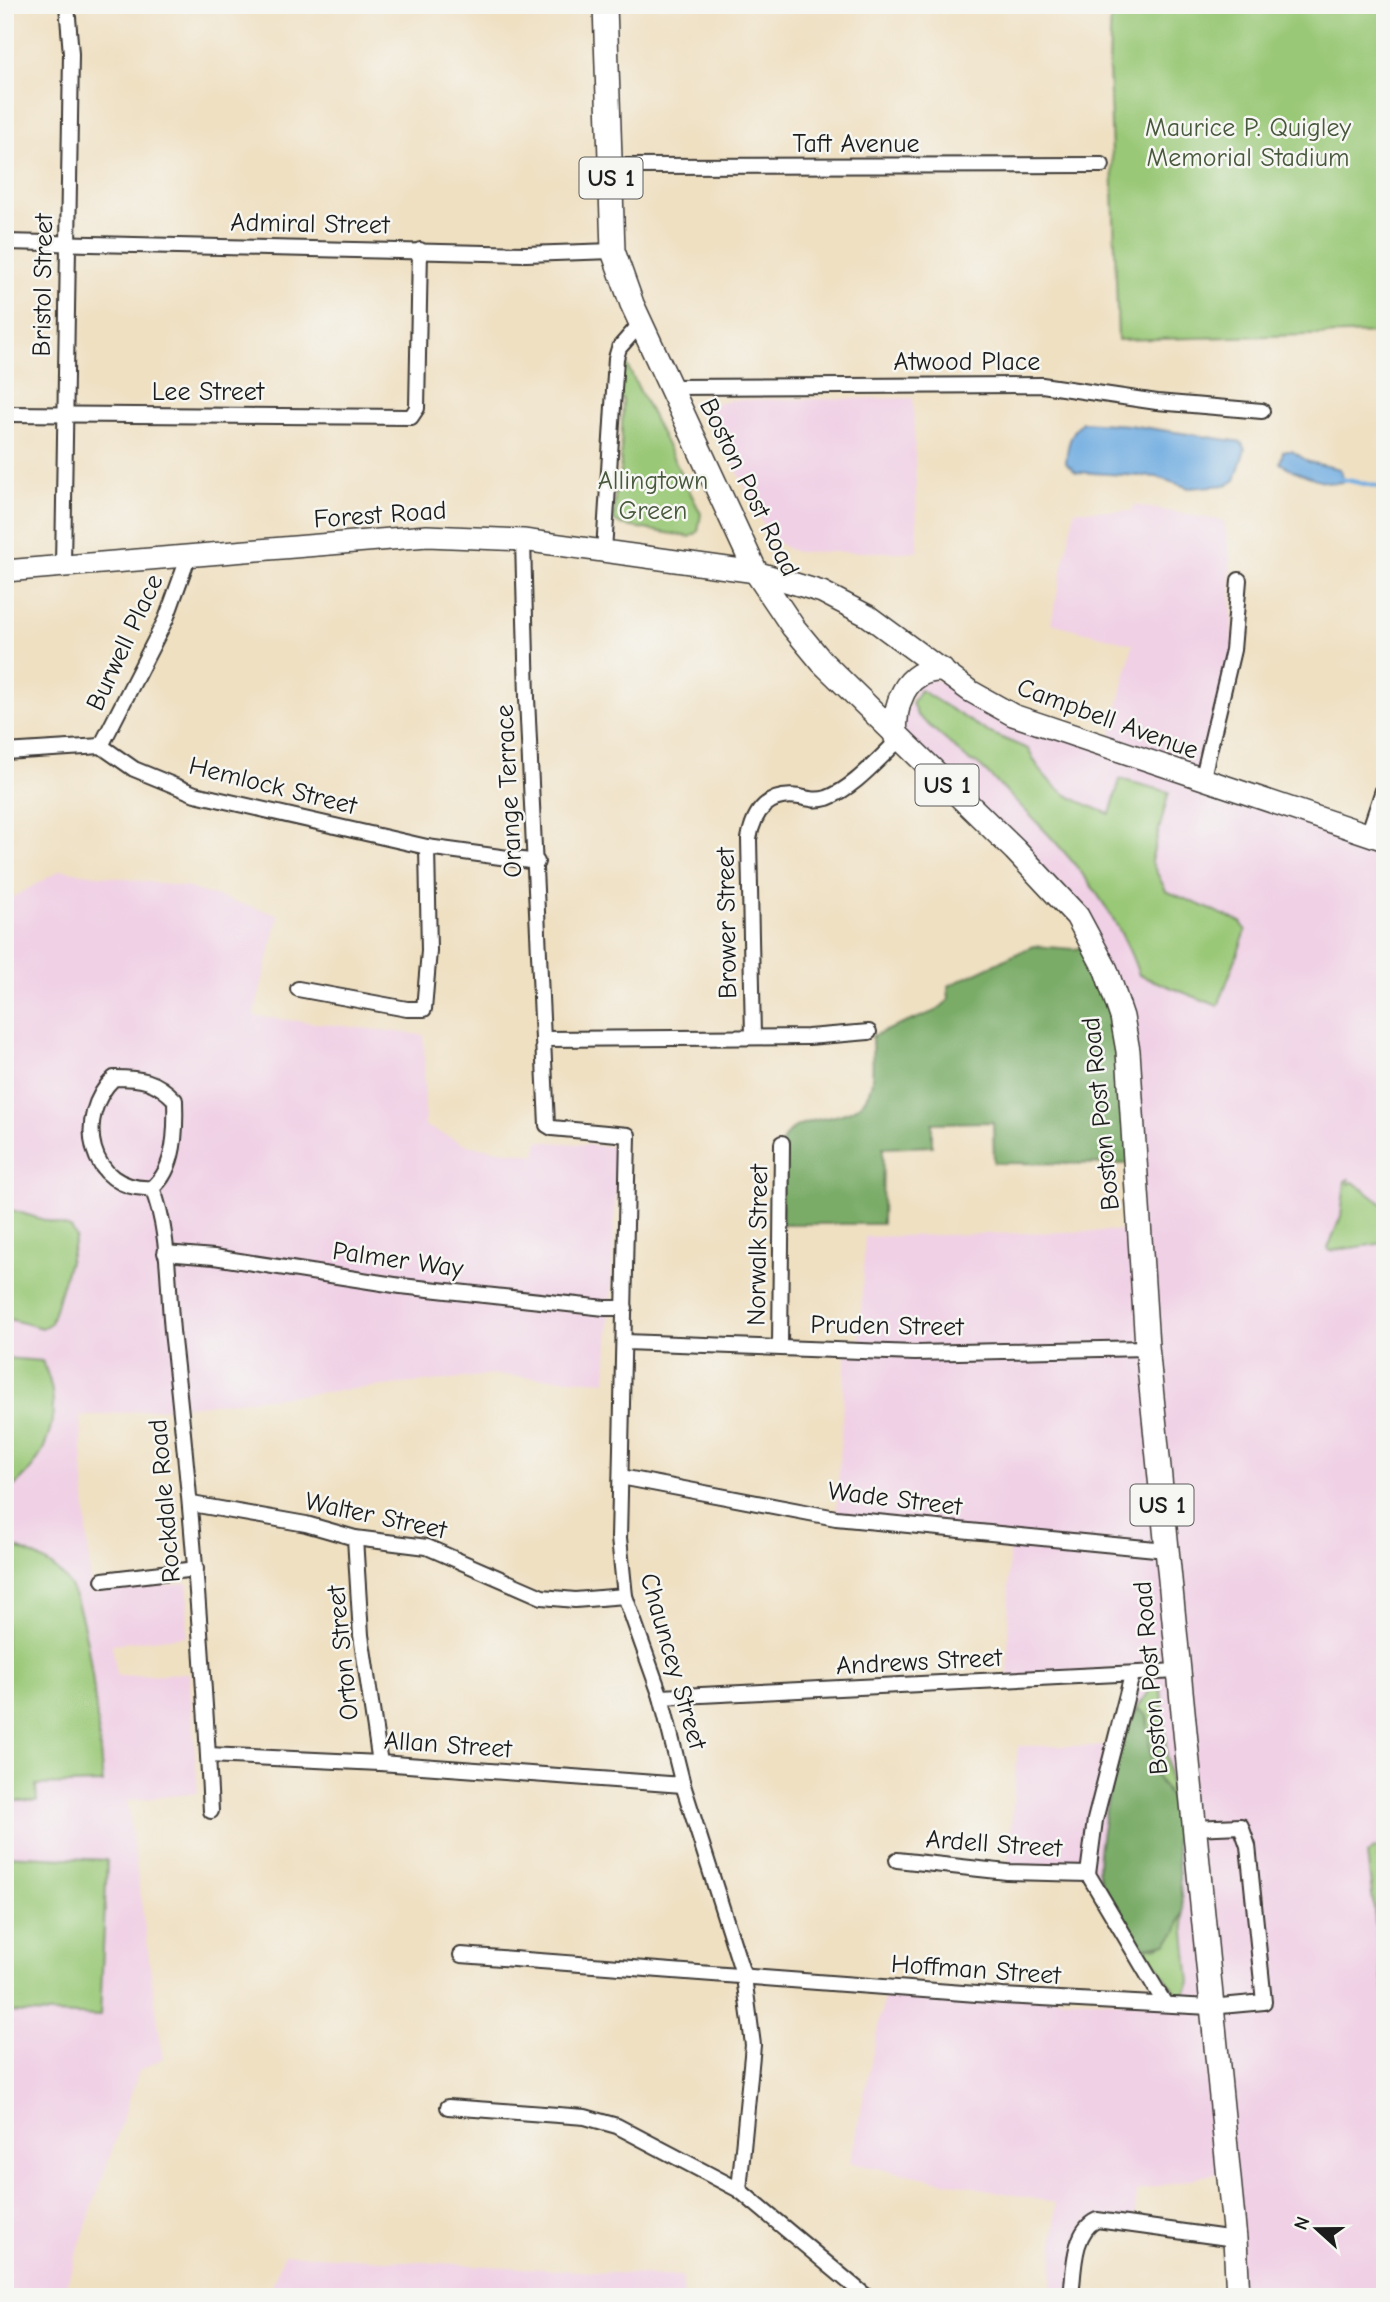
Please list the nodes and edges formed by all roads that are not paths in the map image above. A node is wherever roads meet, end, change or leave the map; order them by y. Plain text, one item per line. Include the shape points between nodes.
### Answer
1 (67, 5) edge
2 (605, 5) edge
3 (1102, 165) dead end
4 (610, 166) junction
5 (5, 243) edge
6 (68, 243) junction
7 (420, 250) junction
8 (613, 251) junction
9 (640, 324) junction
10 (669, 387) junction
11 (1262, 411) dead end
12 (5, 414) edge
13 (64, 415) junction
14 (523, 540) junction
15 (604, 551) junction
16 (188, 558) junction
17 (63, 566) junction
18 (5, 571) edge
19 (756, 572) junction
20 (1239, 580) dead end
21 (942, 670) junction
22 (898, 739) junction
23 (102, 746) junction
24 (5, 752) edge
25 (1202, 781) junction
26 (1385, 783) edge
27 (1376, 838) edge
28 (427, 847) junction
29 (537, 862) junction
30 (298, 989) dead end
31 (869, 1032) dead end
32 (753, 1036) junction
33 (544, 1039) junction
34 (782, 1143) dead end
35 (152, 1188) junction
36 (165, 1253) junction
37 (625, 1307) junction
38 (625, 1342) junction
39 (780, 1347) junction
40 (1147, 1348) junction
41 (621, 1477) junction
42 (192, 1504) junction
43 (355, 1538) junction
44 (1167, 1550) junction
45 (197, 1569) junction
46 (103, 1580) dead end
47 (625, 1597) junction
48 (1178, 1671) junction
49 (1132, 1675) junction
50 (661, 1697) junction
51 (208, 1755) junction
52 (380, 1763) junction
53 (683, 1785) junction
54 (211, 1811) dead end
55 (1193, 1828) junction
56 (897, 1860) dead end
57 (1088, 1874) junction
58 (461, 1955) dead end
59 (744, 1977) junction
60 (1165, 2004) junction
61 (1210, 2007) junction
62 (449, 2107) dead end
63 (739, 2190) junction
64 (1236, 2239) junction
65 (867, 2297) edge
66 (1070, 2297) edge
67 (1238, 2297) edge

1 - 6 street, Bristol Street via 71,54
2 - 4 main road, Boston Post Road / US 1
3 - 4 street, Taft Avenue
4 - 8 main road, Boston Post Road / US 1
5 - 6 street, Admiral Street
6 - 7 street, Admiral Street
6 - 13 street, Bristol Street
7 - 8 street, Admiral Street
7 - 13 street, Lee Street via 417,408 411,417
8 - 9 main road, Boston Post Road / US 1
9 - 10 main road, Boston Post Road / US 1
9 - 15 street via 616,358
10 - 11 street, Atwood Place via 1042,385
10 - 19 main road, Boston Post Road / US 1
12 - 13 street, Lee Street
13 - 17 street, Bristol Street
14 - 15 main road, Forest Road
14 - 16 main road, Forest Road via 427,536
14 - 29 street, Orange Terrace
15 - 19 main road, Forest Road
16 - 17 main road, Forest Road
16 - 23 street, Burwell Place via 166,619
17 - 18 main road, Forest Road
19 - 21 main road, Campbell Avenue via 822,593 868,616
19 - 22 main road, Boston Post Road / US 1 via 822,662
20 - 25 street via 1233,650
21 - 22 main road via 921,674 904,691 895,714
21 - 25 main road, Campbell Avenue via 1013,715
22 - 32 street, Brower Street via 838,792 818,800 776,797 756,814 749,839
22 - 40 main road, Boston Post Road / US 1 via 1060,897 1077,916 1107,970 1128,1051
23 - 24 street
23 - 28 street, Hemlock Street via 134,769 195,794
25 - 27 main road, Campbell Avenue
26 - 27 street
28 - 29 street, Hemlock Street
28 - 30 street via 429,951 424,1009
29 - 33 street, Orange Terrace
31 - 32 street
32 - 33 street
33 - 37 street, Chauncey Street via 547,1125 628,1135
34 - 39 street, Norwalk Street
35 - 35 street via 167,1169 172,1152 175,1100 142,1077 114,1078 103,1089 93,1118 97,1160 119,1183
35 - 36 street, Rockdale Road via 161,1209
36 - 37 street, Palmer Way via 401,1286
36 - 42 street, Rockdale Road
37 - 38 street, Chauncey Street
38 - 39 street, Pruden Street
38 - 41 street, Chauncey Street
39 - 40 street, Pruden Street via 915,1353
40 - 44 main road, Boston Post Road / US 1
41 - 44 street, Wade Street via 836,1518
41 - 47 street, Chauncey Street via 619,1538
42 - 43 street, Walter Street via 306,1524
42 - 45 street, Rockdale Road
43 - 47 street, Walter Street via 427,1547 542,1597
43 - 52 street, Orton Street via 361,1635
44 - 48 main road, Boston Post Road / US 1
45 - 46 street
45 - 51 street, Rockdale Road
47 - 50 street, Chauncey Street
48 - 49 street, Andrews Street
48 - 55 main road, Boston Post Road / US 1
49 - 50 street, Andrews Street
49 - 57 street via 1098,1808
50 - 53 street, Chauncey Street
51 - 52 street, Allan Street
51 - 54 street, Rockdale Road
52 - 53 street, Allan Street
53 - 59 street, Chauncey Street
55 - 61 main road, Boston Post Road / US 1
55 - 61 street, Hoffman Street via 1241,1826 1248,1846 1264,2002
56 - 57 street, Ardell Street via 1007,1872
57 - 60 street
58 - 59 street, Hoffman Street
59 - 60 street, Hoffman Street
59 - 63 street, Chauncey Street via 753,2045
60 - 61 street, Hoffman Street
61 - 64 main road, Boston Post Road / US 1
62 - 63 street via 596,2120 617,2126
63 - 65 street
64 - 66 street via 1097,2221 1079,2241
64 - 67 main road, Boston Post Road / US 1

